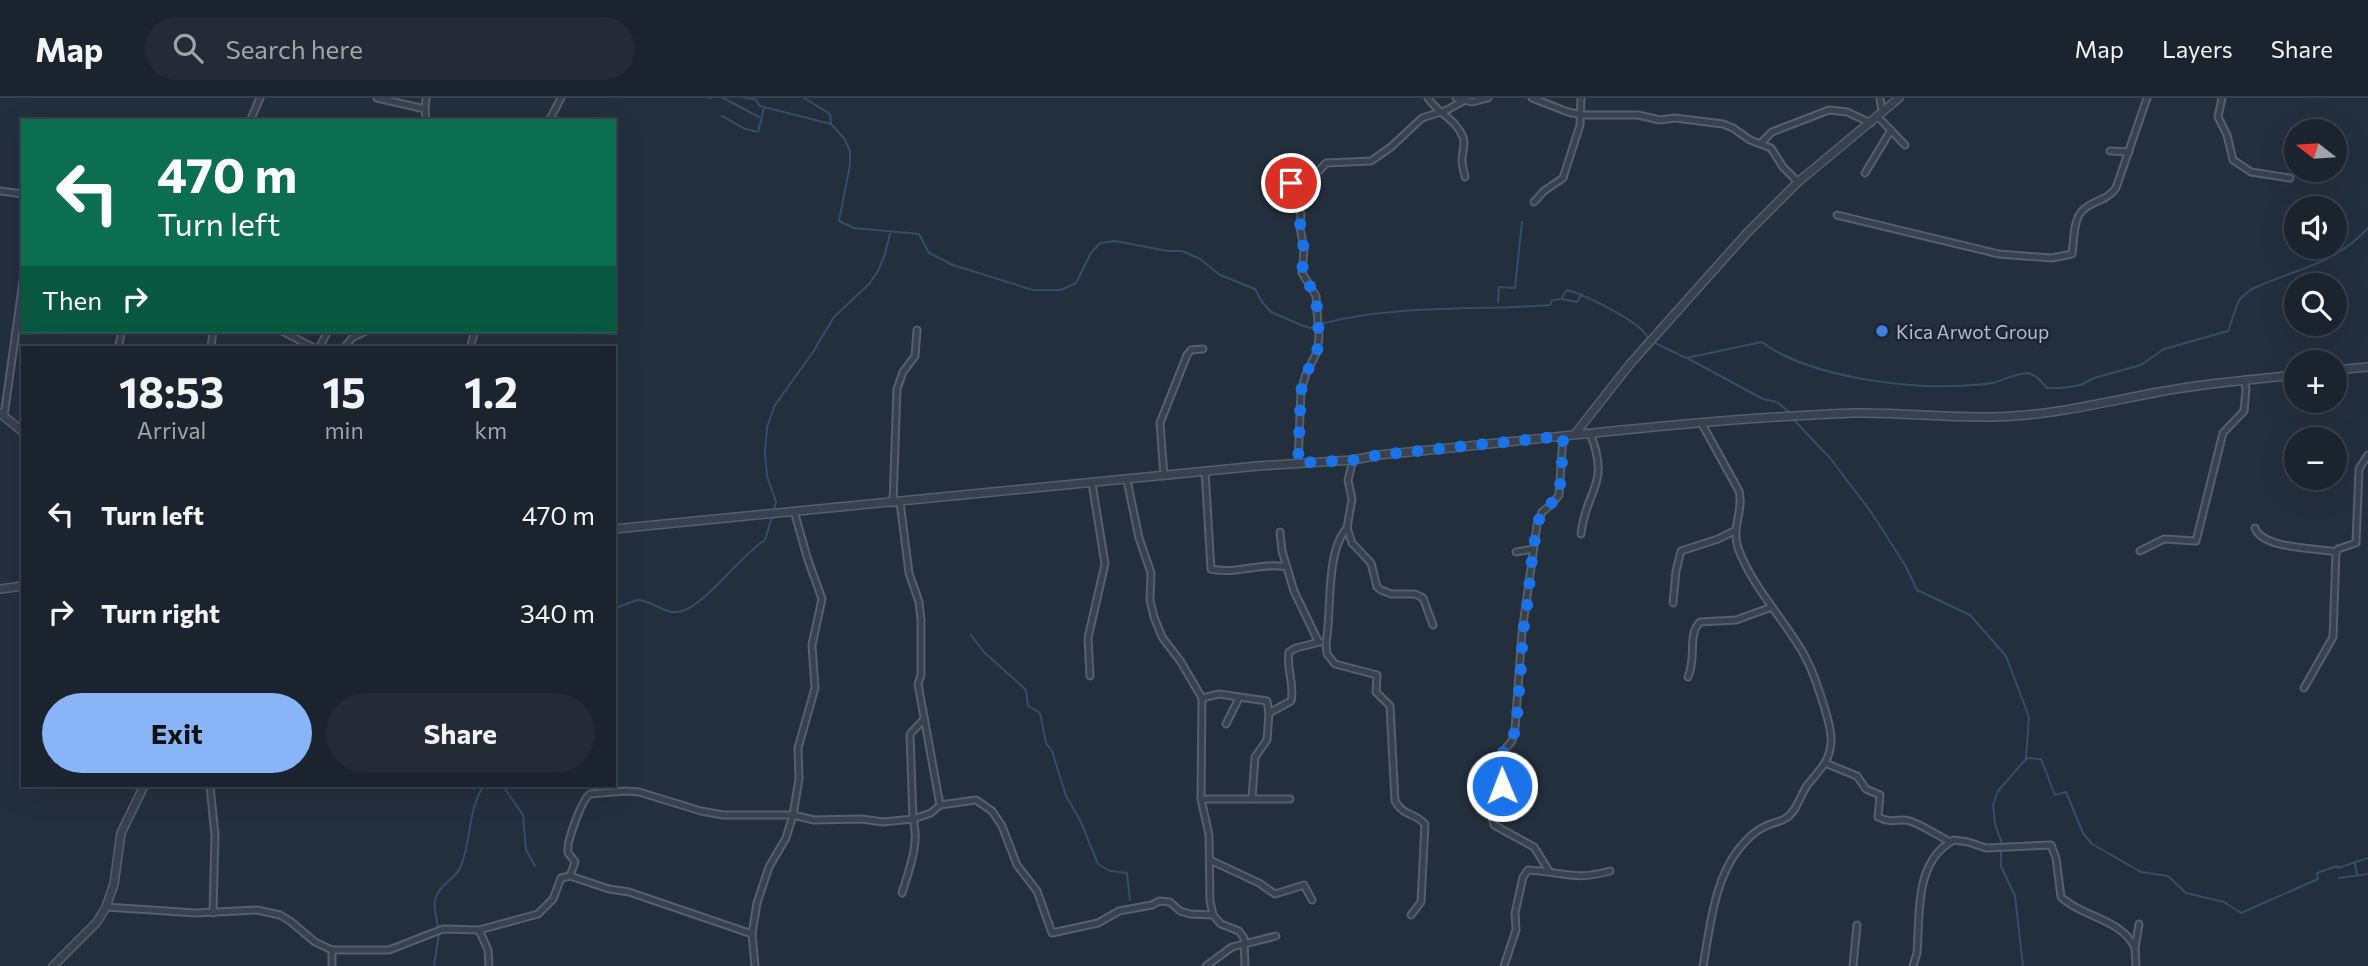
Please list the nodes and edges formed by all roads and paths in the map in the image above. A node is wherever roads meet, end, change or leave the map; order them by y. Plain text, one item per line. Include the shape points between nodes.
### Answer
1 (260, 98) edge
2 (377, 98) edge
3 (426, 98) edge
4 (561, 98) edge
5 (1428, 98) edge
6 (1456, 98) edge
7 (1488, 98) edge
8 (1532, 98) edge
9 (1581, 98) edge
10 (1880, 98) edge
11 (1899, 98) edge
12 (2147, 98) edge
13 (2222, 98) edge
14 (1463, 101) junction
15 (425, 109) junction
16 (1440, 112) junction
17 (1582, 115) junction
18 (1877, 117) junction
19 (251, 119) edge
20 (426, 119) edge
21 (550, 119) edge
22 (1891, 130) junction
23 (1761, 144) junction
24 (1905, 145) dead end
25 (2110, 151) dead end
26 (2129, 152) junction
27 (1866, 173) dead end
28 (1465, 177) dead end
29 (2284, 177) edge
30 (1798, 182) junction
31 (0, 191) edge
32 (21, 194) edge
33 (1534, 202) dead end
34 (1836, 215) dead end
35 (21, 294) edge
36 (918, 330) dead end
37 (286, 333) edge
38 (362, 333) edge
39 (312, 346) edge
40 (346, 346) edge
41 (1203, 349) dead end
42 (2368, 367) edge
43 (2347, 369) edge
44 (2284, 376) edge
45 (2244, 380) junction
46 (2, 415) edge
47 (1702, 424) junction
48 (21, 430) edge
49 (1590, 433) junction
50 (1575, 434) junction
51 (1563, 436) junction
52 (2368, 455) edge
53 (1353, 460) junction
54 (1298, 463) junction
55 (1205, 471) junction
56 (1164, 476) junction
57 (1127, 480) junction
58 (1092, 483) junction
59 (896, 503) junction
60 (794, 512) junction
61 (1347, 528) junction
62 (2255, 528) dead end
63 (616, 529) edge
64 (1734, 531) junction
65 (1280, 532) dead end
66 (1580, 534) dead end
67 (1533, 549) junction
68 (2140, 551) dead end
69 (1516, 552) dead end
70 (2336, 552) junction
71 (1287, 568) junction
72 (21, 586) edge
73 (0, 589) edge
74 (1673, 603) dead end
75 (1772, 607) junction
76 (1433, 625) dead end
77 (1318, 641) junction
78 (1326, 643) junction
79 (1090, 676) dead end
80 (1688, 677) dead end
81 (2304, 688) dead end
82 (1202, 698) junction
83 (1239, 698) junction
84 (1269, 713) junction
85 (924, 719) junction
86 (1226, 724) dead end
87 (1825, 763) junction
88 (144, 787) edge
89 (210, 787) edge
90 (1201, 799) junction
91 (1252, 799) junction
92 (1290, 799) dead end
93 (940, 805) junction
94 (793, 815) junction
95 (913, 819) junction
96 (1950, 842) junction
97 (1210, 860) junction
98 (1549, 871) junction
99 (1610, 871) dead end
100 (570, 876) junction
101 (902, 894) dead end
102 (1312, 900) dead end
103 (106, 907) junction
104 (213, 913) junction
105 (1213, 915) junction
106 (1411, 915) dead end
107 (2139, 924) dead end
108 (1857, 925) dead end
109 (479, 930) junction
110 (752, 934) junction
111 (1276, 936) dead end
112 (1245, 943) junction
113 (2135, 948) junction
114 (332, 950) junction
115 (53, 966) edge
116 (332, 966) edge
117 (489, 966) edge
118 (755, 966) edge
119 (1206, 966) edge
120 (1245, 966) edge
121 (1504, 966) edge
122 (1703, 966) edge
123 (1853, 966) edge
124 (1913, 966) edge
125 (2136, 966) edge

1 - 19 street
2 - 15 street
3 - 15 street
4 - 21 street
5 - 16 street
6 - 14 street
7 - 14 street
8 - 17 street
9 - 17 street
10 - 18 street
11 - 18 street
12 - 26 street
13 - 29 street via 2218,117 2233,160 2251,172
14 - 16 street
15 - 20 street
16 - 28 street via 1463,137
16 - 54 street via 1422,118 1371,162 1326,163 1291,183 1301,214 1302,273 1316,296 1319,337 1301,391
17 - 23 street via 1723,124
17 - 33 street via 1563,178
18 - 22 street
18 - 23 street via 1825,110 1766,135
18 - 30 street
22 - 24 street
22 - 27 street
23 - 30 street via 1772,149
25 - 26 street
26 - 34 street via 2113,192 2080,213 2072,254 2052,258 1999,254
30 - 50 street via 1674,313
31 - 32 street
35 - 46 street
36 - 59 street via 915,356 897,389
37 - 39 street
38 - 40 street
41 - 56 street via 1187,355 1160,424
42 - 43 street
44 - 45 street
45 - 47 street via 2011,417 1854,414
45 - 68 street via 2245,411 2223,433 2196,541 2164,539
46 - 48 street
47 - 49 street
47 - 64 street via 1740,491
49 - 50 street
49 - 66 street via 1599,473
50 - 51 street
51 - 53 street
51 - 67 street via 1559,495 1540,515
52 - 70 street via 2359,469 2356,542
53 - 54 street
53 - 61 street
54 - 55 street
55 - 56 street
55 - 71 street via 1211,569
56 - 57 street
57 - 58 street
57 - 82 street via 1151,573 1154,617
58 - 59 street
58 - 79 street via 1105,564 1088,638
59 - 60 street
59 - 85 street via 919,602 918,684
60 - 63 street
60 - 94 street via 822,599 812,645 815,688 799,748
61 - 76 street via 1352,543 1374,568 1377,587 1391,594 1422,596
61 - 78 street via 1340,537 1331,578
62 - 70 street via 2260,537 2279,544
64 - 74 street via 1681,551
64 - 75 street via 1739,550
65 - 71 street
67 - 69 street
67 - 98 street via 1516,729 1498,762 1502,795 1492,817 1494,825 1534,847
70 - 81 street via 2333,637
71 - 77 street
72 - 73 street
75 - 80 street via 1736,620 1700,622 1695,627
75 - 87 street via 1802,651 1816,682 1831,737
77 - 78 street
77 - 84 street via 1289,652 1291,701
78 - 106 street via 1335,664 1377,675 1376,692 1390,706 1395,801 1425,824 1421,902
82 - 83 street via 1219,694
82 - 90 street
83 - 84 street via 1266,699
83 - 86 street
84 - 91 street via 1267,740 1255,757
85 - 93 street
85 - 95 street via 910,734
87 - 96 street via 1857,776 1866,789 1880,795 1878,817 1912,822
87 - 122 street via 1790,814 1765,826 1738,851 1727,869
88 - 103 street via 121,833
89 - 104 street via 215,835
90 - 91 street
90 - 97 street
91 - 92 street
93 - 95 street
93 - 105 street via 976,800 992,811 1017,865 1037,891 1052,933 1164,900 1180,911
94 - 95 street via 814,820
94 - 100 street via 723,815 639,792 590,794 581,803 569,847 575,862
94 - 110 street via 766,876
95 - 101 street via 914,857
96 - 113 street via 1986,848 2051,845 2061,897 2115,927
96 - 124 street via 1934,855 1926,872
97 - 102 street via 1275,894 1304,885
97 - 105 street
98 - 99 street via 1573,877
98 - 121 street via 1525,873 1515,913 1516,930
100 - 109 street via 561,878 553,899 538,914
100 - 110 street
103 - 104 street
103 - 115 street
104 - 114 street via 246,909 280,915
105 - 112 street via 1239,931
107 - 113 street
108 - 123 street
109 - 114 street via 443,929 389,950
109 - 117 street
110 - 118 street
111 - 112 street
112 - 119 street
112 - 120 street
113 - 125 street
114 - 116 street

